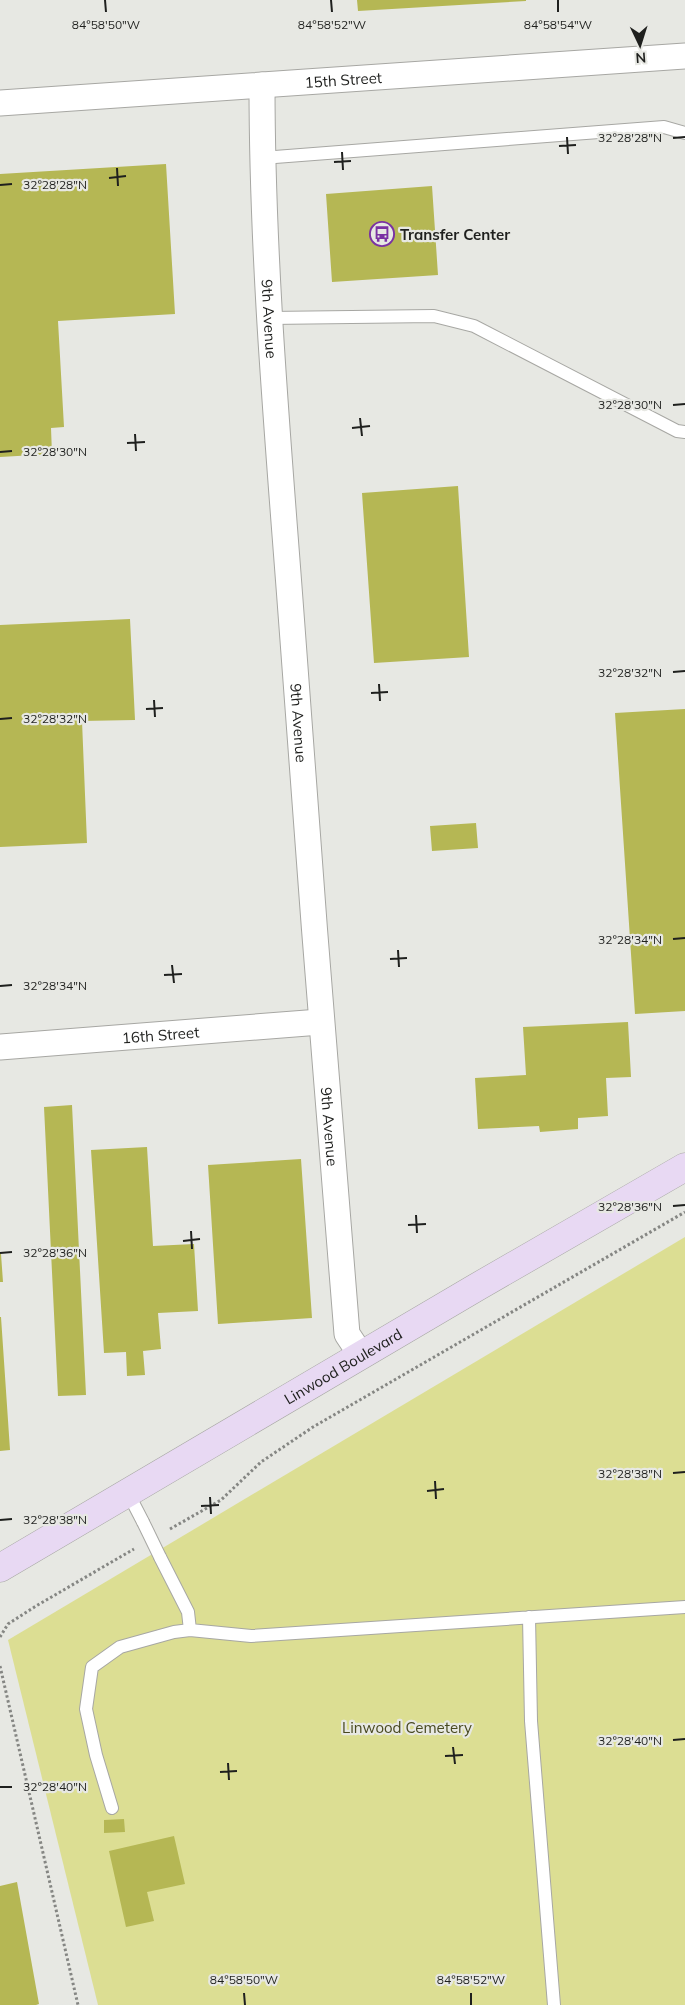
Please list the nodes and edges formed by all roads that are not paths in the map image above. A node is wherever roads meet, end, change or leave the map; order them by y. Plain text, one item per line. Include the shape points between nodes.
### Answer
1 (685, 56) edge
2 (262, 85) junction
3 (0, 103) edge
4 (685, 133) edge
5 (262, 158) junction
6 (270, 318) junction
7 (685, 432) edge
8 (320, 1022) junction
9 (0, 1047) edge
10 (685, 1167) edge
11 (361, 1355) junction
12 (128, 1492) junction
13 (0, 1568) edge
14 (685, 1607) edge
15 (529, 1617) junction
16 (190, 1630) junction
17 (112, 1808) dead end
18 (554, 2005) edge

1 - 2 street, 15th Street
2 - 3 street, 15th Street
2 - 5 street, 9th Avenue
4 - 5 lane via 664,127
5 - 6 street, 9th Avenue
6 - 7 lane via 434,316 474,326
6 - 8 street, 9th Avenue
8 - 9 street, 16th Street
8 - 11 street, 9th Avenue via 347,1334
10 - 11 street, Linwood Boulevard
11 - 12 street, Linwood Boulevard
12 - 13 street, Linwood Boulevard
12 - 16 lane, bridge via 188,1612
14 - 15 lane
15 - 16 lane via 251,1636
15 - 18 lane via 530,1721
16 - 17 lane via 120,1647 92,1667 86,1709

